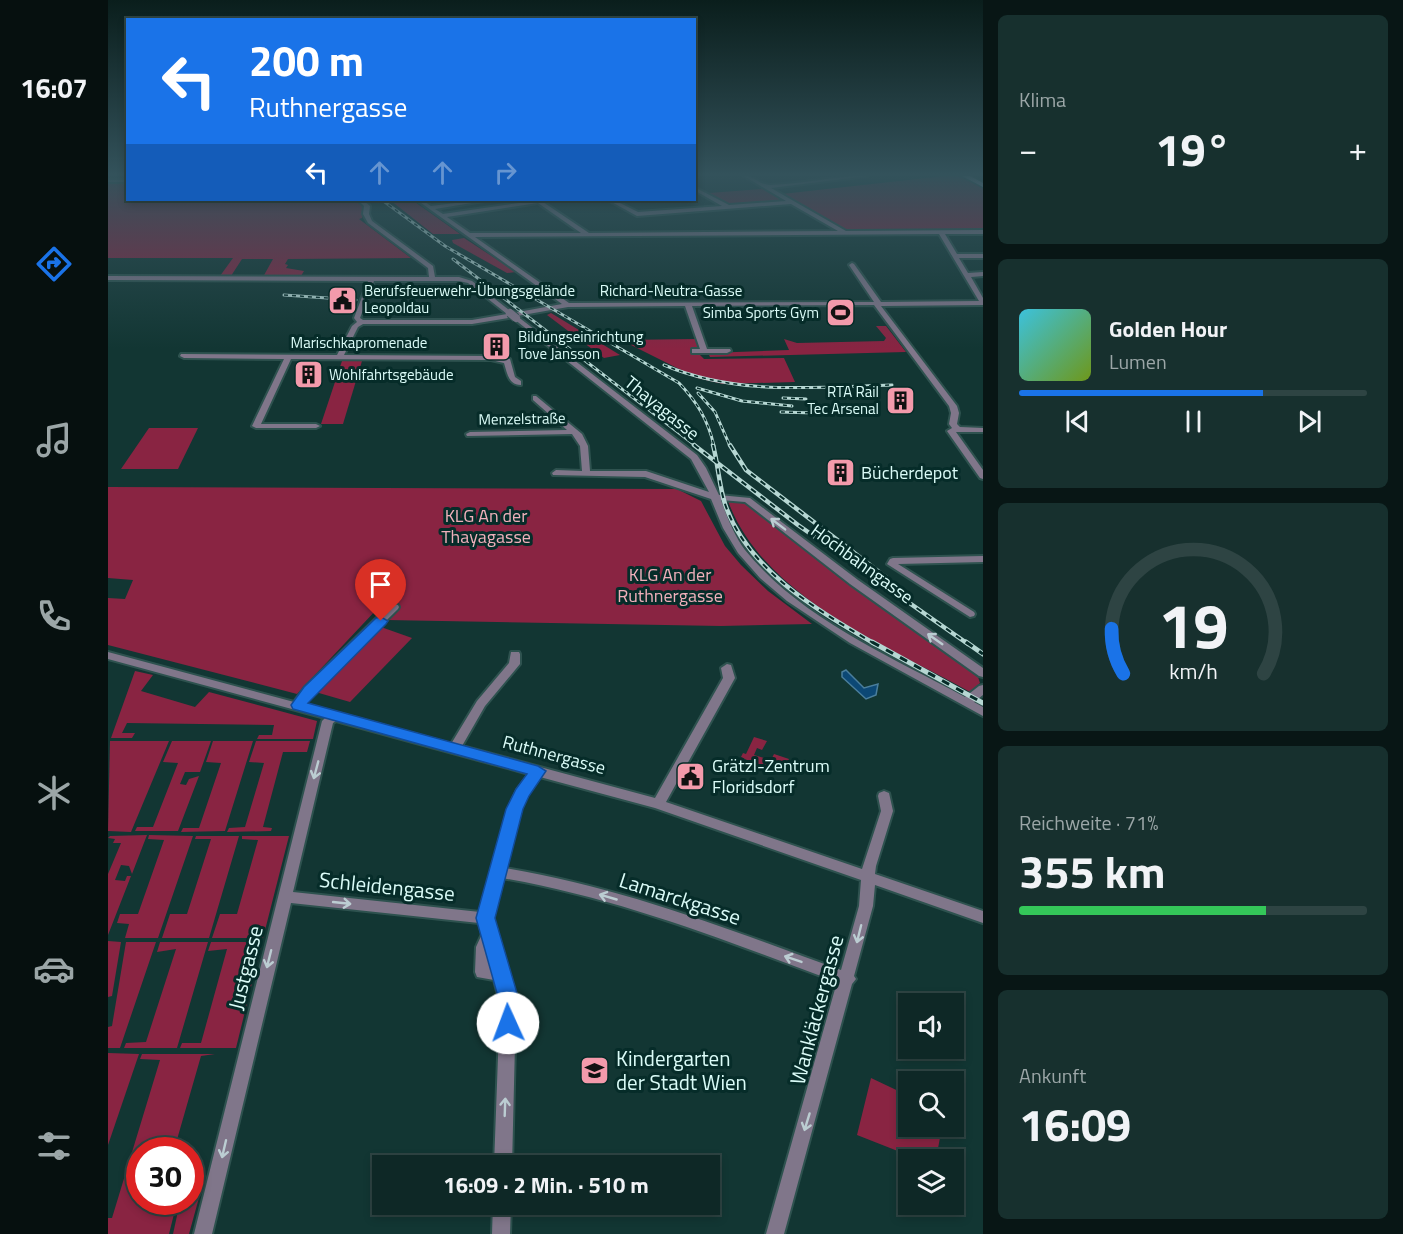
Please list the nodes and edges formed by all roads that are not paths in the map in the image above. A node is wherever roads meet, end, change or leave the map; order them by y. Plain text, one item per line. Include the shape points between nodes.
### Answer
1 (386, 234) edge
2 (587, 234) joint
3 (847, 234) joint
4 (866, 234) edge
5 (942, 234) edge
6 (470, 235) joint
7 (957, 256) junction
8 (983, 256) edge
9 (852, 265) dead end
10 (967, 274) junction
11 (983, 274) edge
12 (108, 278) edge
13 (432, 278) junction
14 (372, 279) junction
15 (983, 303) edge
16 (878, 304) junction
17 (568, 305) junction
18 (688, 305) junction
19 (361, 322) junction
20 (694, 351) dead end
21 (704, 351) junction
22 (727, 351) dead end
23 (184, 356) dead end
24 (289, 356) junction
25 (340, 356) junction
26 (518, 383) dead end
27 (536, 398) dead end
28 (316, 426) dead end
29 (958, 429) junction
30 (983, 430) edge
31 (575, 432) junction
32 (470, 434) dead end
33 (586, 472) junction
34 (556, 473) dead end
35 (983, 477) edge
36 (714, 497) junction
37 (983, 559) edge
38 (394, 607) dead end
39 (970, 614) dead end
40 (515, 654) dead end
41 (108, 655) edge
42 (727, 668) dead end
43 (983, 673) edge
44 (983, 689) edge
45 (966, 703) junction
46 (298, 705) junction
47 (983, 712) edge
48 (335, 716) junction
49 (454, 749) junction
50 (538, 771) junction
51 (884, 796) dead end
52 (658, 804) junction
53 (496, 872) junction
54 (867, 876) junction
55 (284, 897) junction
56 (983, 917) edge
57 (485, 918) junction
58 (848, 979) junction
59 (503, 1155) edge
60 (502, 1215) edge
61 (204, 1234) edge
62 (501, 1234) edge
63 (776, 1234) edge

1 - 13 street via 431,267
2 - 3 street
2 - 6 street
3 - 4 street
5 - 7 street
6 - 17 street
7 - 8 street
7 - 10 street
9 - 16 street
10 - 11 street
10 - 15 street
12 - 14 street, Thayagasse
13 - 14 street, Thayagasse
13 - 36 street, Thayagasse via 467,280 683,447 703,470
14 - 19 street via 357,318
15 - 16 street, Richard-Neutra-Gasse
16 - 18 street, Richard-Neutra-Gasse
16 - 29 street via 953,406 953,424
17 - 18 street, Richard-Neutra-Gasse
17 - 19 street, Richard-Neutra-Gasse via 472,322
18 - 21 street
19 - 25 street via 348,337
20 - 21 street
21 - 22 street
23 - 24 street, Marischkapromenade
24 - 25 street, Marischkapromenade
24 - 28 street via 256,426
25 - 26 street, Marischkapromenade via 501,359 507,361 512,378
27 - 31 street
29 - 30 street
29 - 35 street via 951,431
31 - 32 street, Menzelstraße
31 - 33 street via 583,443
33 - 34 street, Hochbahngasse
33 - 36 street, Hochbahngasse via 646,474
43 -> 36 street, Hochbahngasse via 747,500
36 - 45 street, Thayagasse via 736,545 780,590 832,627
37 - 39 street via 892,564
38 - 46 street
40 - 49 street via 514,664 481,704
41 - 46 street, Ruthnergasse
42 - 52 street via 729,678
44 - 45 street
45 - 47 street, Thayagasse
46 - 48 street, Ruthnergasse
48 - 49 street, Ruthnergasse
48 -> 55 street, Justgasse via 328,722
49 - 50 street, Ruthnergasse
50 - 52 street, Ruthnergasse
50 - 53 street via 514,809
51 - 54 street, Wankläckergasse via 887,811
52 - 54 street, Ruthnergasse
53 - 57 street
58 -> 53 street, Lamarckgasse via 638,906 556,882
54 - 56 street, Ruthnergasse
54 -> 58 street, Wankläckergasse via 866,906
55 -> 57 street, Schleidengasse
55 -> 61 street, Justgasse
59 -> 57 street via 508,1007
58 -> 63 street, Wankläckergasse
60 - 62 street

